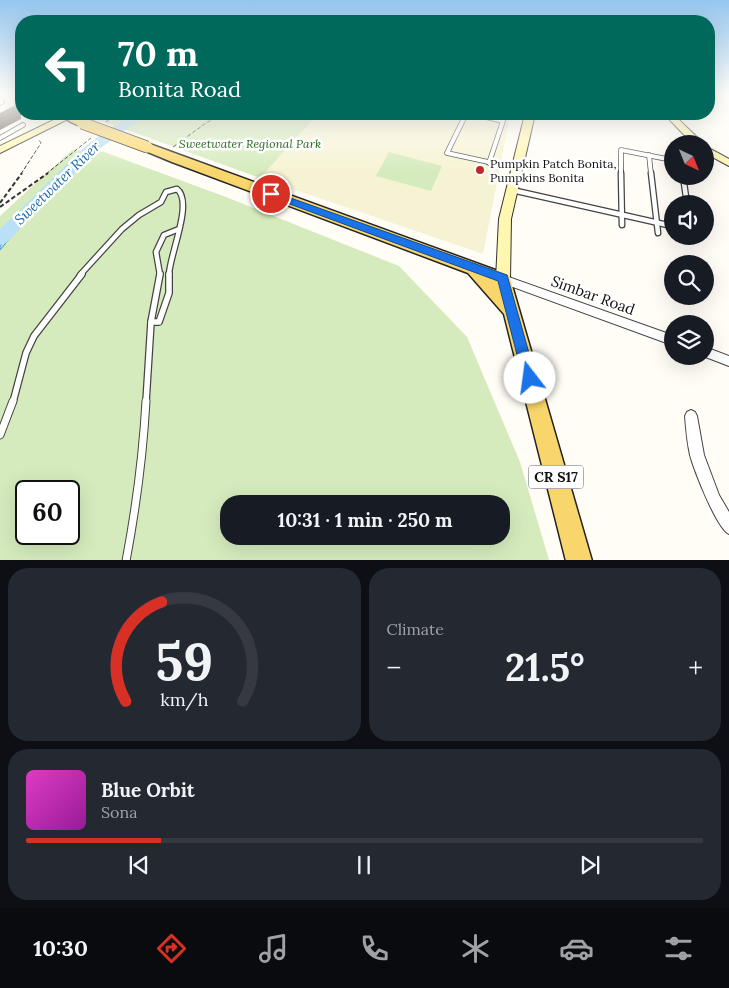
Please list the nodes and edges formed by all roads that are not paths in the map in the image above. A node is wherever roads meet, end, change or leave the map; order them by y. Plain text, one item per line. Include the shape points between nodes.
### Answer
1 (61, 120) edge
2 (78, 120) edge
3 (463, 120) edge
4 (499, 120) edge
5 (527, 120) edge
6 (675, 120) edge
7 (23, 125) dead end
8 (690, 135) edge
9 (0, 138) edge
10 (0, 150) edge
11 (714, 154) edge
12 (649, 156) junction
13 (664, 159) edge
14 (726, 161) edge
15 (489, 163) junction
16 (516, 168) junction
17 (512, 190) junction
18 (622, 215) junction
19 (656, 222) junction
20 (664, 224) edge
21 (622, 225) dead end
22 (179, 229) junction
23 (658, 233) dead end
24 (472, 267) junction
25 (503, 278) junction
26 (512, 311) junction
27 (151, 322) junction
28 (664, 337) edge
29 (714, 355) edge
30 (729, 361) edge
31 (691, 416) dead end
32 (0, 435) edge
33 (729, 526) edge
34 (126, 560) edge
35 (578, 560) edge

1 - 10 main road
2 - 24 main road, bridge
3 - 15 lane via 448,153
4 - 15 lane via 503,121
5 - 16 main road
6 - 8 main road
7 - 9 lane
11 - 14 main road
12 - 13 lane
12 - 18 lane via 621,150
12 - 19 lane
15 - 16 lane
16 - 17 main road
17 - 18 lane
17 - 25 main road via 505,219
18 - 19 lane
18 - 21 lane
19 - 20 lane
19 - 23 lane
22 - 27 lane via 169,270 169,293 161,319
22 - 27 lane via 164,234 156,252 160,273
22 - 32 lane via 183,199 181,192 174,189 122,229 78,278 30,344
24 - 25 main road
24 - 26 main road
25 - 26 main road, CR S17
25 - 28 street, Simbar Road
26 - 35 main road, CR S17
27 - 34 lane via 143,452
29 - 30 street
31 - 33 street via 697,455 714,499

